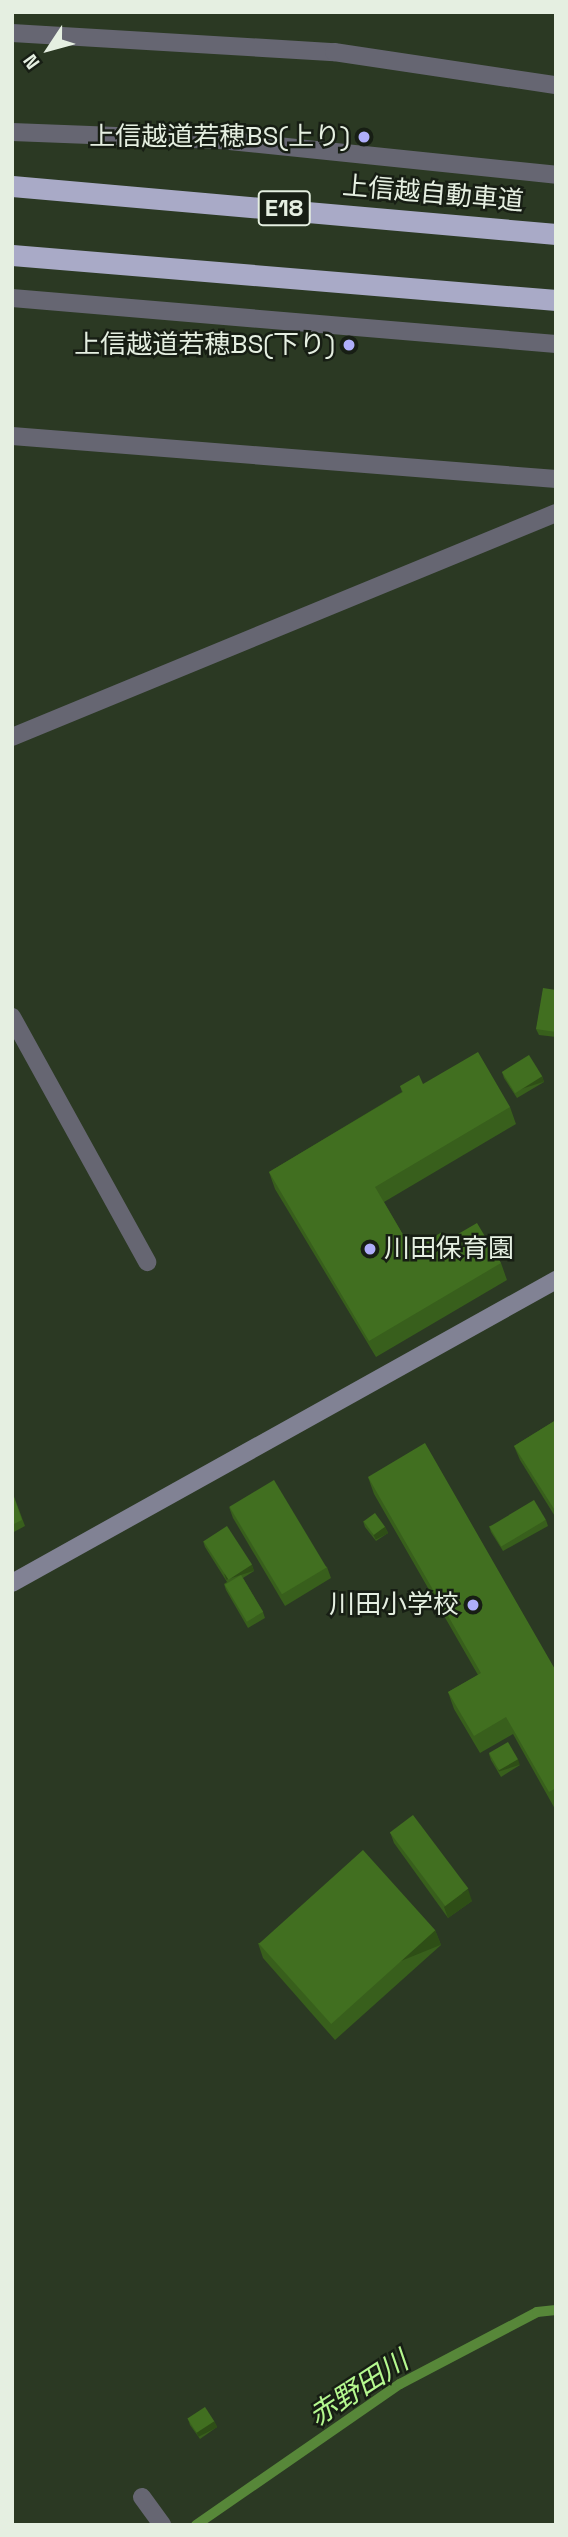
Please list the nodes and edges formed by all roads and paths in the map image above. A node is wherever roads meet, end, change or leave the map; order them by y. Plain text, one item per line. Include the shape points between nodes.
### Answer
1 (12, 33) edge
2 (556, 85) edge
3 (12, 132) edge
4 (556, 175) edge
5 (12, 186) edge
6 (556, 234) edge
7 (12, 255) edge
8 (12, 298) edge
9 (556, 300) edge
10 (556, 344) edge
11 (12, 436) edge
12 (556, 478) edge
13 (556, 513) edge
14 (12, 737) edge
15 (12, 1017) edge
16 (147, 1262) dead end
17 (556, 1280) edge
18 (12, 1583) edge
19 (142, 2497) dead end
20 (162, 2525) edge

1 - 2 street via 334,52
3 - 4 street via 220,140
5 - 6 highway, 上信越自動車道 / E18
7 - 9 highway
8 - 10 street
11 - 12 street
13 - 14 street
15 - 16 street
17 - 18 street
19 - 20 street

